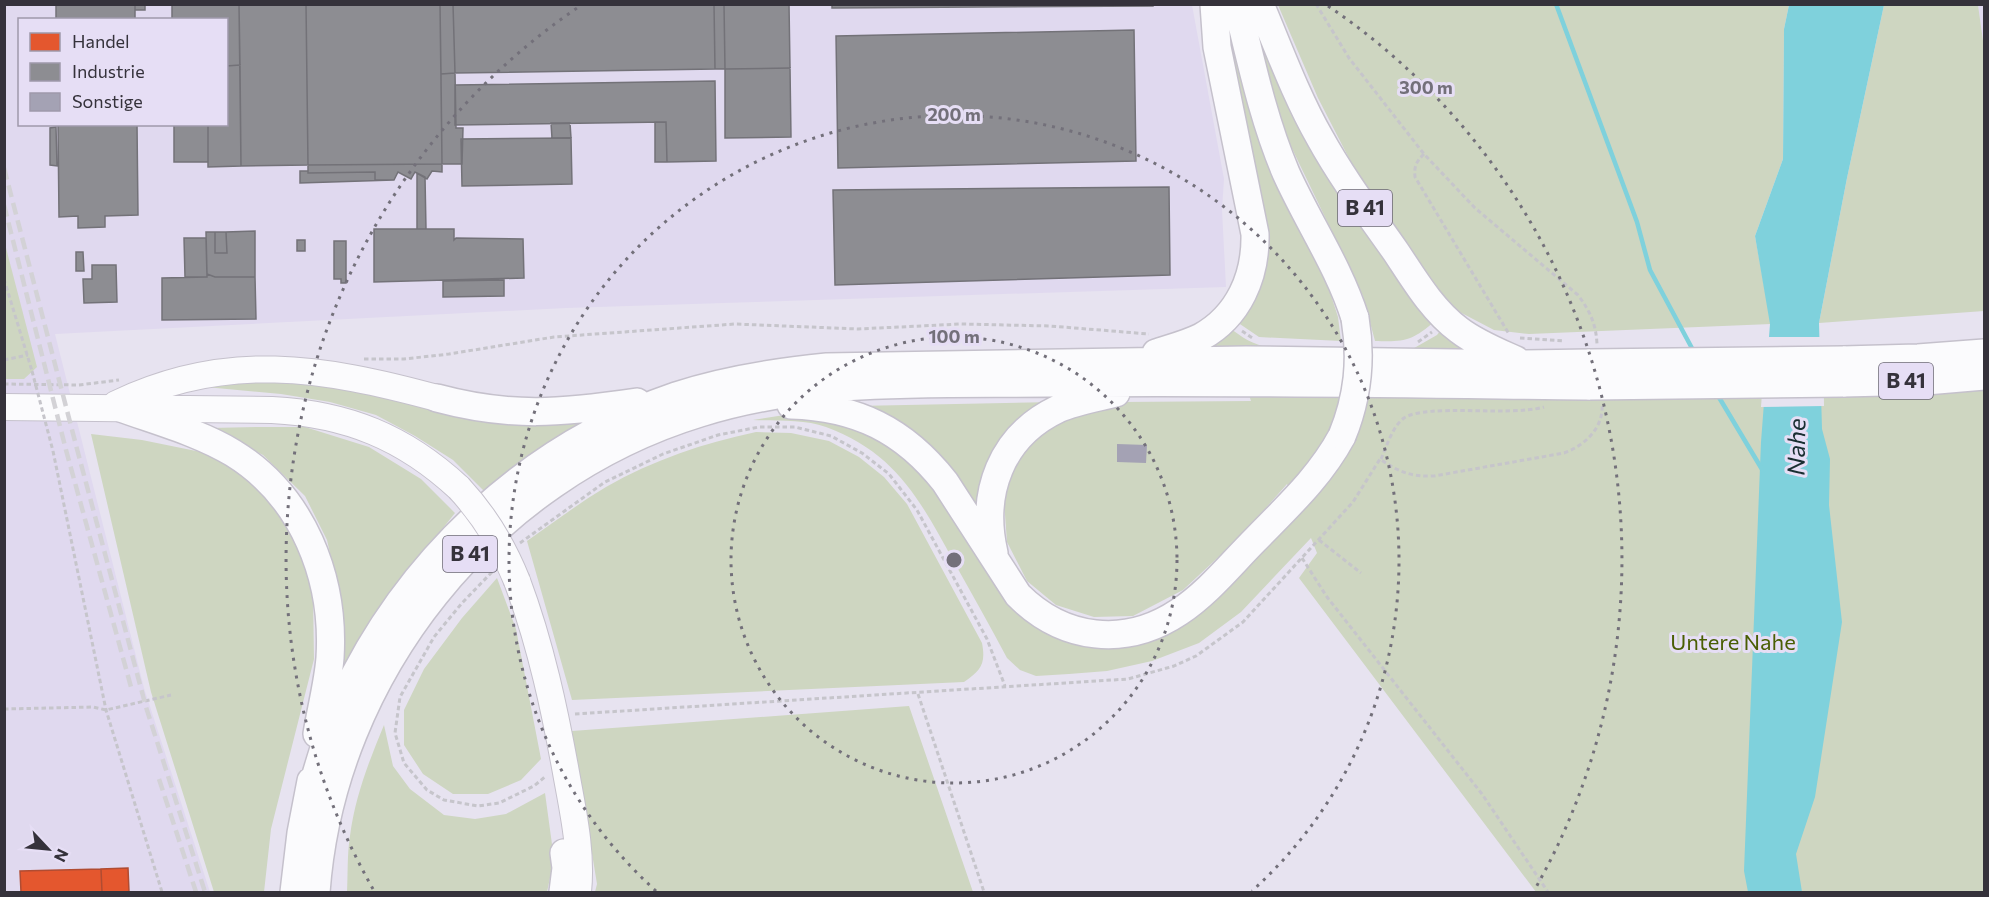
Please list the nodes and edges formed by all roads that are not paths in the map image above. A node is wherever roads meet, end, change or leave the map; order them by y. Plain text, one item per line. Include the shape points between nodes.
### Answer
1 (1214, 4) edge
2 (1237, 4) edge
3 (1260, 4) edge
4 (1984, 353) edge
5 (1130, 361) junction
6 (1525, 364) junction
7 (1843, 372) junction
8 (1590, 375) junction
9 (1984, 376) edge
10 (1161, 382) junction
11 (677, 396) junction
12 (437, 398) joint
13 (732, 404) junction
14 (4, 407) edge
15 (113, 407) junction
16 (1009, 583) junction
17 (531, 624) junction
18 (309, 798) junction
19 (326, 820) junction
20 (564, 853) joint
21 (294, 892) edge
22 (316, 892) edge
23 (333, 892) edge
24 (563, 892) edge
25 (578, 892) edge

1 - 5 highway, B 41 via 1217,47 1255,234 1252,270 1239,300 1213,329 1189,342
2 - 16 highway, B 41, bridge via 1276,146 1301,205 1341,279 1355,318 1360,350 1358,382 1342,436 1318,475 1201,594 1179,613 1153,626 1109,635 1079,632 1040,614
3 - 6 highway, B 41 via 1319,136 1421,289 1458,330
4 - 7 highway, B 41 via 1918,358
5 - 6 highway, B 41
5 - 11 highway, B 41 via 827,367 728,381
6 - 8 highway, B 41
7 - 8 highway, B 41, bridge
7 - 9 highway, B 41 via 1926,381
8 - 10 highway, B 41
10 - 13 highway, B 41 via 832,388
10 - 16 highway via 1060,408 1035,423 1014,444 995,479 988,520 994,553
11 - 12 highway via 528,413
11 - 18 highway, B 41 via 616,421 541,464 481,511 435,558 393,612 358,670 330,731
12 - 15 main road via 331,373 259,370 197,375 160,385
13 - 16 highway via 832,409 889,430 906,441 945,482
13 - 19 highway, B 41 via 666,425 592,460 524,506 464,561 421,612 385,668 344,757
14 - 15 main road
15 - 17 main road, B 41, bridge via 305,412 338,418 404,446 459,488 490,527 505,553 508,573
15 - 18 highway, B 41 via 216,444 246,462 287,501 307,535 326,591 330,636
17 - 20 main road, B 41
17 - 25 main road, B 41 via 556,715 578,852
18 - 21 highway, B 41
19 - 22 highway, B 41
19 - 23 highway, B 41
20 - 24 highway, B 41

